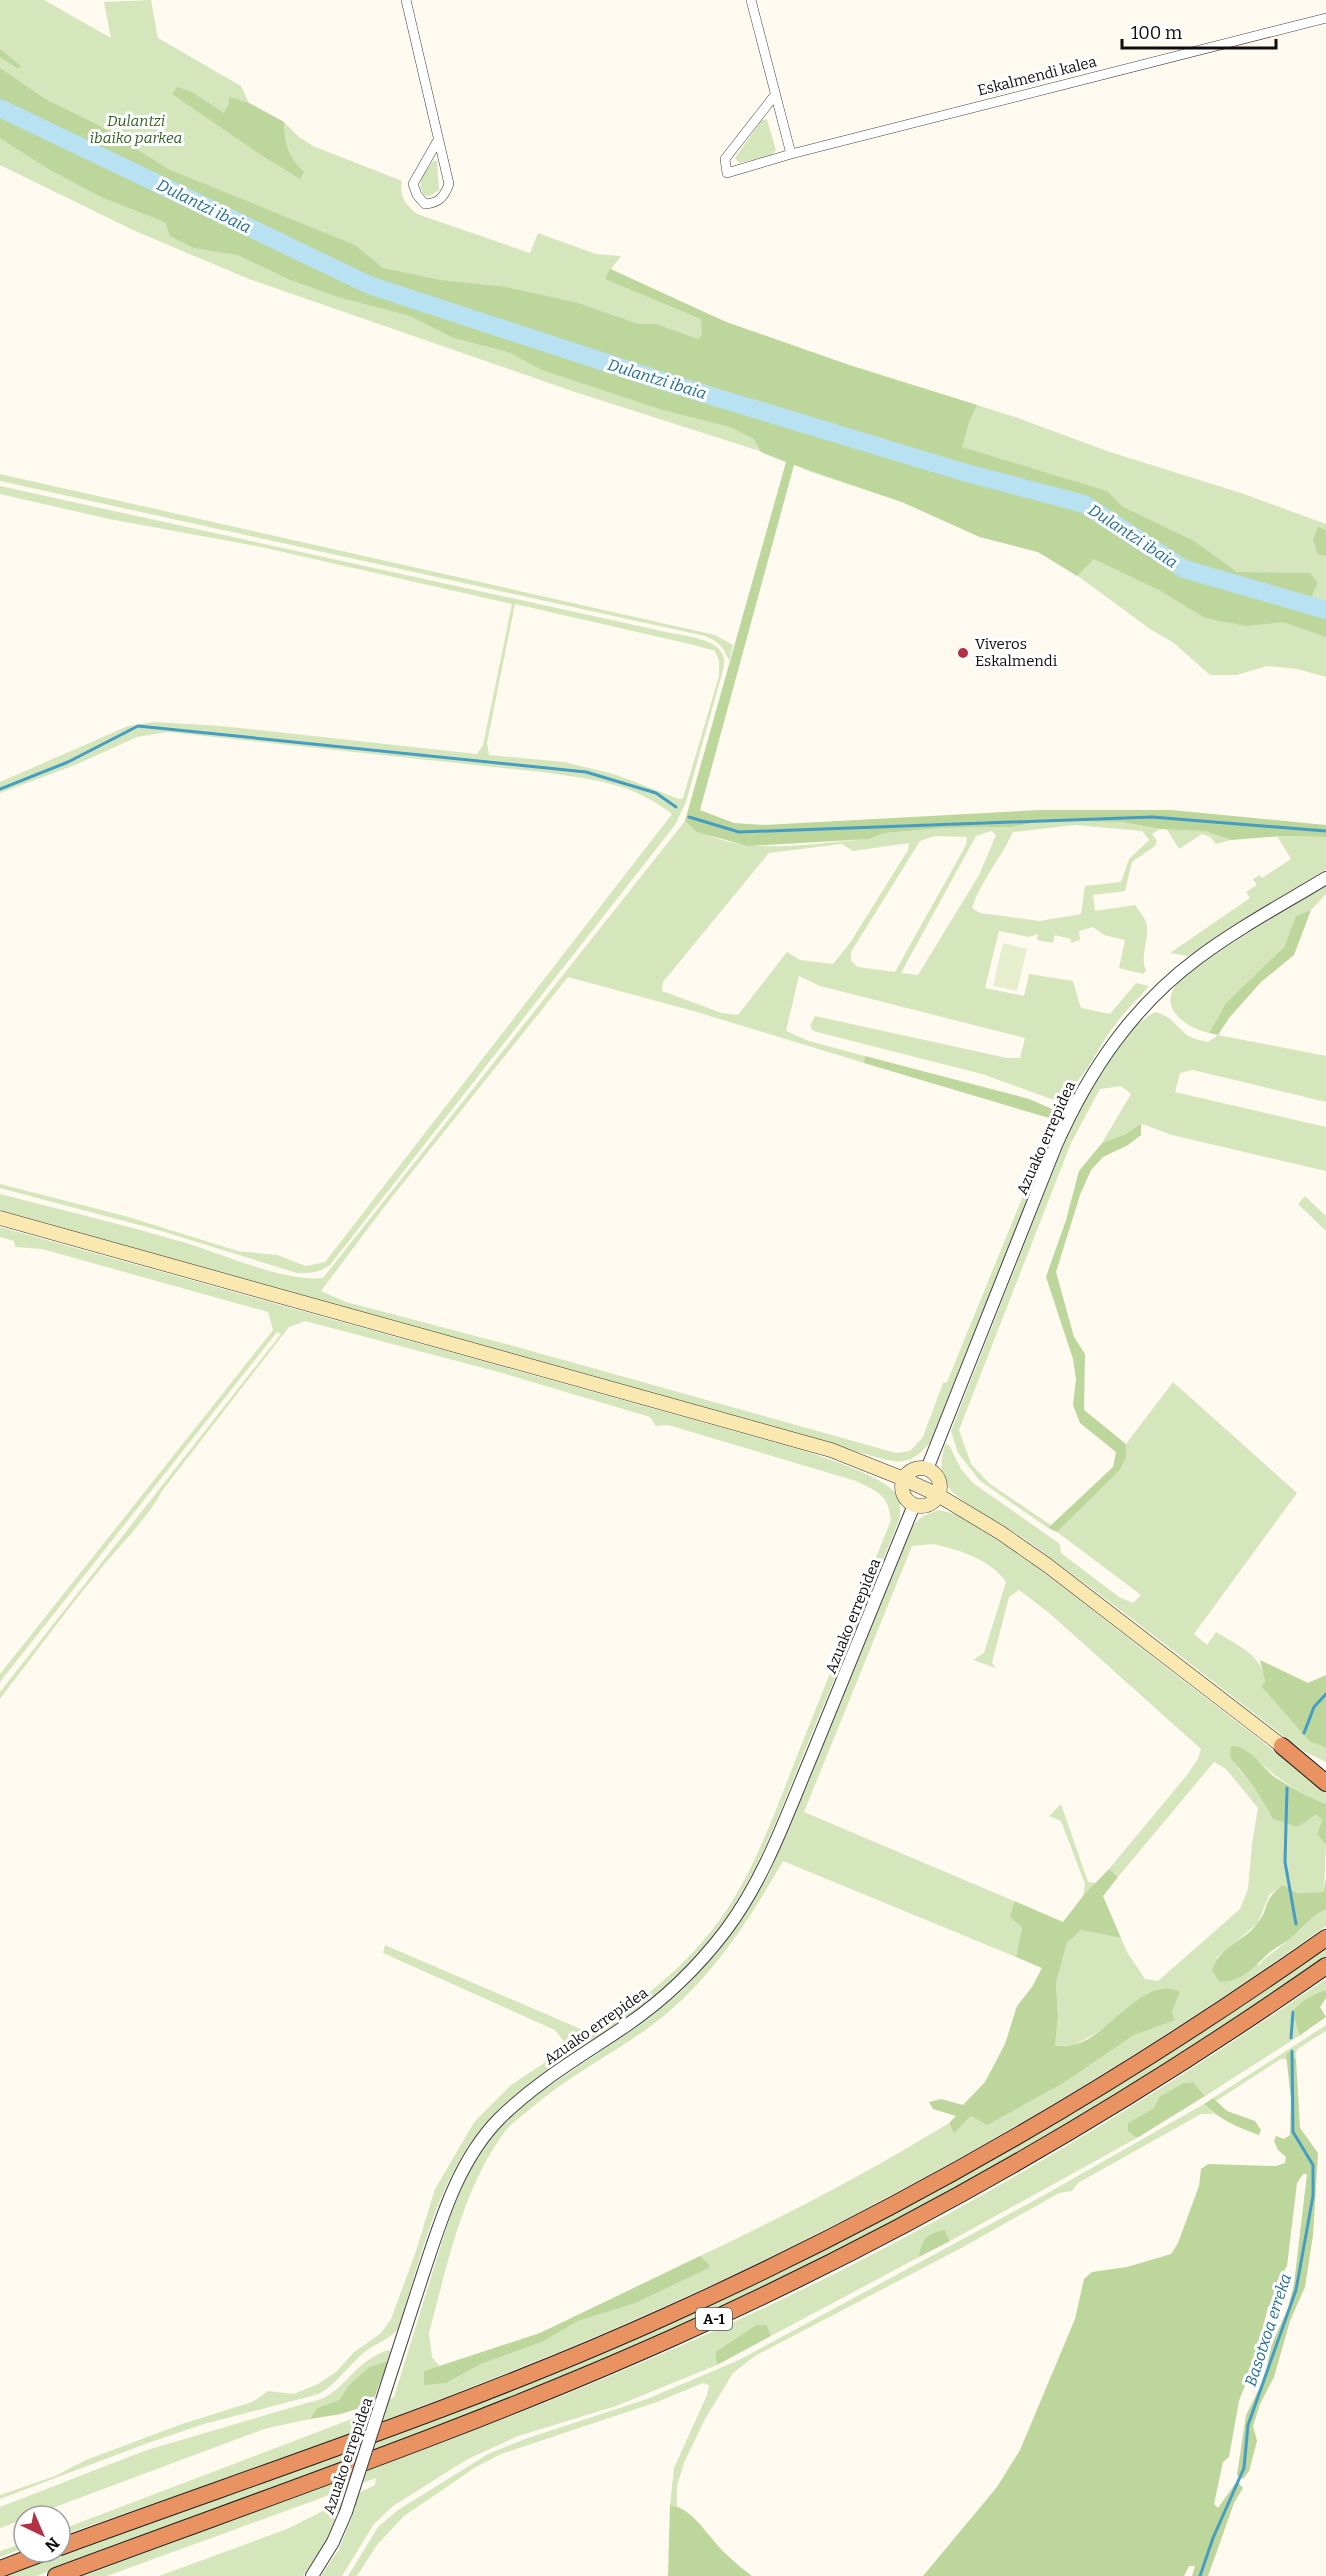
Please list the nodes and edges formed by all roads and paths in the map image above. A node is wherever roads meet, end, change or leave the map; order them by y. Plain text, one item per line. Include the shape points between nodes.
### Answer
1 (406, 0) edge
2 (751, 0) edge
3 (1326, 18) edge
4 (775, 95) junction
5 (438, 140) junction
6 (791, 154) junction
7 (1326, 878) edge
8 (0, 1218) edge
9 (927, 1469) junction
10 (904, 1479) junction
11 (938, 1495) junction
12 (914, 1504) junction
13 (1282, 1746) junction
14 (1326, 1769) edge
15 (1326, 1783) edge
16 (1326, 1938) edge
17 (1326, 1966) edge
18 (72, 2543) edge
19 (56, 2576) edge
20 (312, 2576) edge

1 - 5 street
2 - 4 street
3 - 6 street, Eskalmendi kalea
4 - 6 street
4 - 6 street, Eskalmendi kalea via 725,159 727,173
5 - 5 street via 413,184 425,204 440,200 449,184
7 - 9 street, Azuako errepidea via 1198,957 1144,1005 1107,1050 1056,1145
8 - 10 main road via 831,1450
9 - 10 main road via 918,1468
9 - 11 main road via 936,1475
10 - 11 main road
10 - 12 main road via 903,1494
11 - 12 main road via 928,1505
11 - 13 main road via 1047,1565
12 - 20 street, Azuako errepidea, bridge via 788,1813 755,1884 726,1930 682,1981 629,2024 518,2100 467,2162 446,2207 346,2512
13 - 14 highway
13 - 15 highway
16 - 18 highway, A-1 via 1187,2033 1058,2113 918,2193 748,2279 444,2408
17 - 19 highway, A-1 via 1073,2131 923,2215 758,2298 602,2369 451,2429

